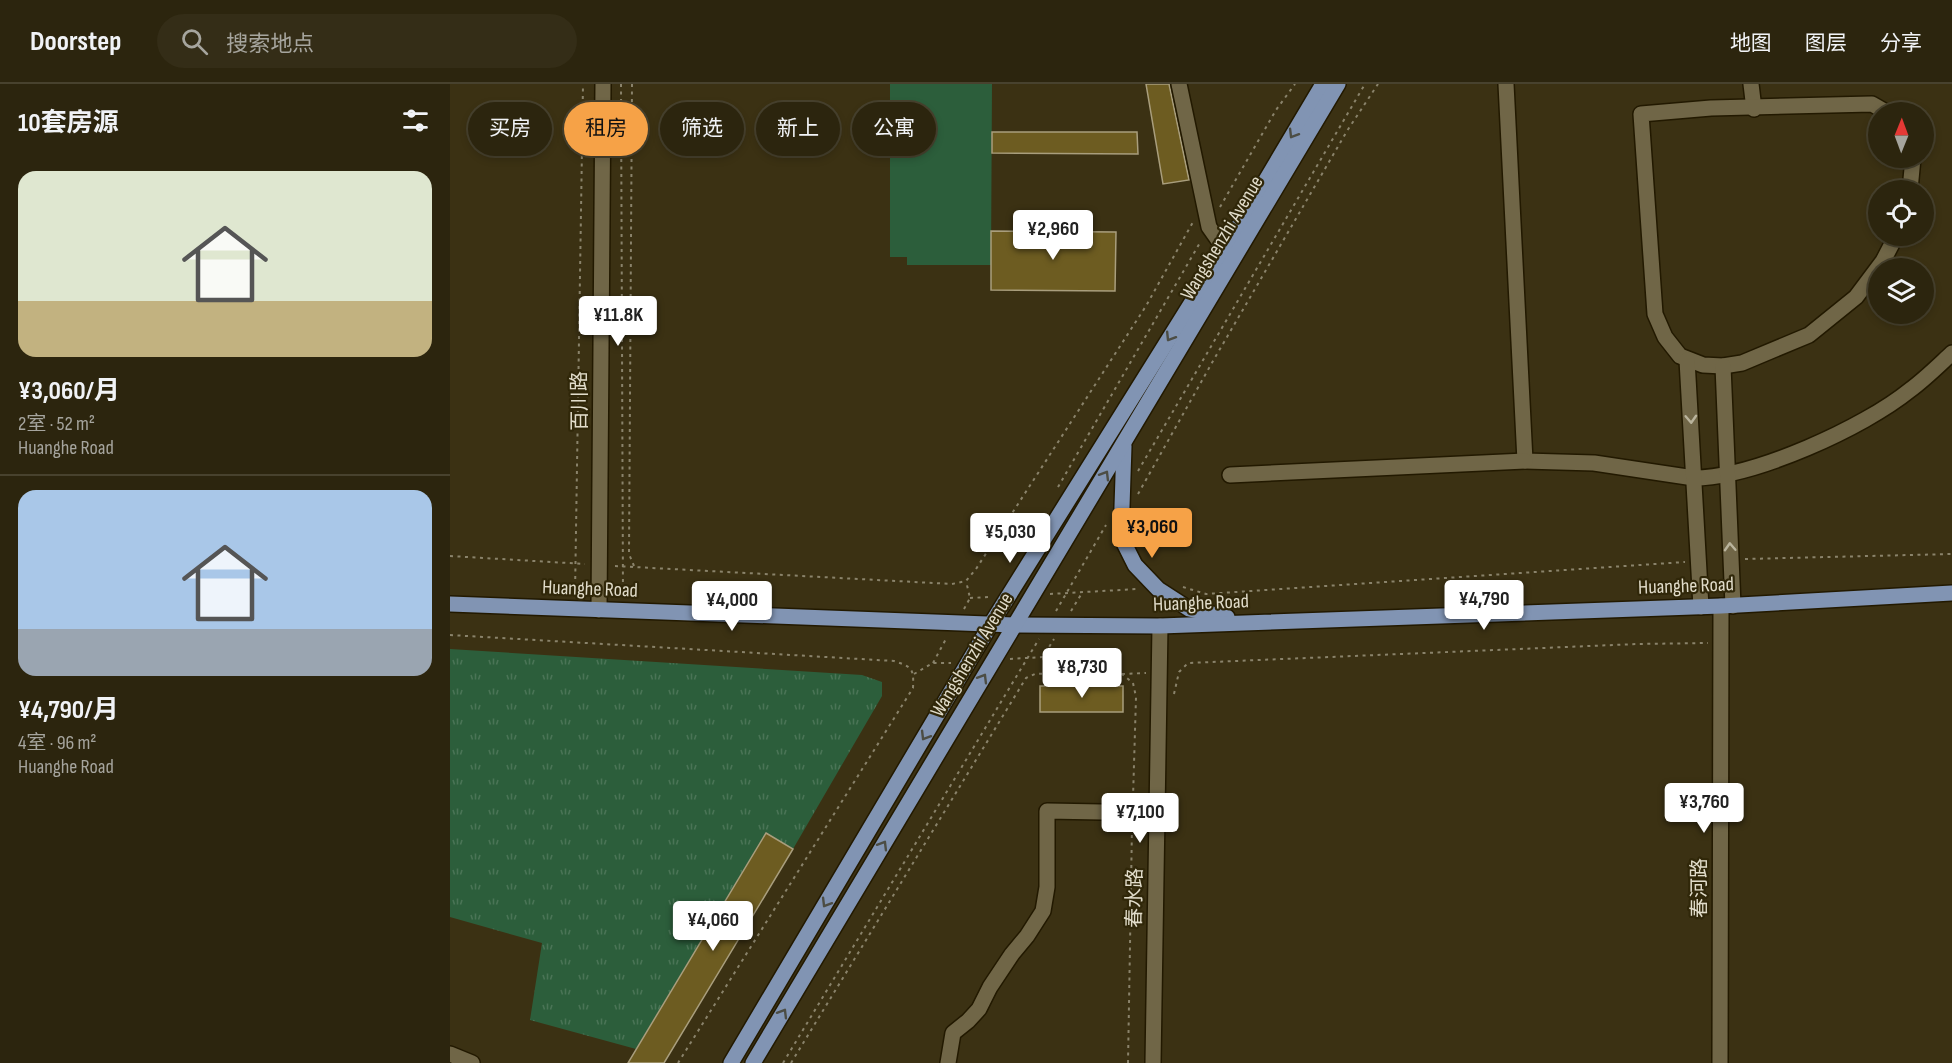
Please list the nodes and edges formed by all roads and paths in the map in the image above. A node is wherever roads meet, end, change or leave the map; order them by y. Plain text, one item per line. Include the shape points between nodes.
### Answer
1 (583, 84) edge
2 (603, 84) edge
3 (621, 84) edge
4 (632, 84) edge
5 (1179, 84) edge
6 (1323, 84) edge
7 (1338, 84) edge
8 (1365, 84) edge
9 (1378, 84) edge
10 (1506, 84) edge
11 (1751, 84) edge
12 (1868, 104) edge
13 (1754, 109) junction
14 (1206, 215) junction
15 (1891, 246) edge
16 (1229, 255) junction
17 (1952, 353) edge
18 (1687, 360) junction
19 (1723, 366) junction
20 (1124, 443) junction
21 (1525, 461) junction
22 (1728, 474) junction
23 (1230, 475) dead end
24 (1694, 478) junction
25 (1134, 479) dead end
26 (1128, 500) junction
27 (1952, 554) edge
28 (450, 556) edge
29 (1731, 559) junction
30 (1699, 561) junction
31 (575, 564) junction
32 (599, 565) junction
33 (623, 566) junction
34 (635, 567) junction
35 (1146, 577) junction
36 (966, 581) junction
37 (1183, 587) dead end
38 (1066, 593) junction
39 (1952, 593) edge
40 (1010, 596) junction
41 (1032, 596) junction
42 (450, 604) edge
43 (1727, 606) junction
44 (1701, 607) junction
45 (575, 609) junction
46 (599, 610) junction
47 (623, 611) junction
48 (1253, 622) junction
49 (991, 624) junction
50 (1014, 625) junction
51 (1047, 625) junction
52 (1160, 626) junction
53 (450, 635) edge
54 (1721, 642) junction
55 (1043, 657) dead end
56 (933, 663) dead end
57 (1046, 673) junction
58 (914, 674) junction
59 (1174, 696) dead end
60 (1132, 812) junction
61 (1157, 813) junction
62 (450, 1054) edge
63 (472, 1063) edge
64 (678, 1063) edge
65 (731, 1063) edge
66 (753, 1063) edge
67 (783, 1063) edge
68 (791, 1063) edge
69 (948, 1063) edge
70 (1128, 1063) edge
71 (1153, 1063) edge
72 (1720, 1063) edge

1 - 31 path
2 - 32 street, 百川路
3 - 33 path
4 - 34 path via 629,554
5 - 14 street
6 -> 16 main road
7 - 16 main road, Wangshenzhi Avenue
8 - 25 path
9 - 26 path
10 - 21 street
11 - 13 street
12 - 13 street
13 - 18 street via 1641,114 1655,314 1665,337
14 - 16 street via 1209,227
14 - 36 path via 1194,221 1146,306
15 - 19 street via 1856,297 1809,336 1742,363
16 - 20 main road, Wangshenzhi Avenue
16 -> 40 main road
17 - 22 street via 1910,391 1849,429
18 - 19 street
18 -> 24 street
19 - 22 street, 春河路
20 - 26 main road
41 -> 20 main road, Wangshenzhi Avenue
21 - 23 street
21 - 24 street via 1594,463
22 - 24 street
29 -> 22 street, 春河路
24 - 30 street
26 - 35 main road via 1121,537
26 - 38 path
27 - 29 path
28 - 31 path
29 - 43 street, 春河路
30 - 37 path via 1206,594
30 - 44 street
31 - 32 path
31 - 45 path
32 - 33 path
32 - 46 street, 百川路
33 - 34 path
33 - 47 path
34 - 36 path via 952,584
35 - 38 path via 1138,589
35 - 48 main road via 1158,590 1189,609
36 - 40 path via 970,598
38 - 41 path
38 - 51 path
39 - 43 main road, Huanghe Road
40 - 49 main road
41 - 50 main road, Wangshenzhi Avenue
42 - 45 main road, Huanghe Road
43 - 44 main road, Huanghe Road
43 - 54 street, 春河路
44 - 48 main road, Huanghe Road
45 - 46 main road, Huanghe Road
46 - 47 main road, Huanghe Road
47 - 49 main road, Huanghe Road
48 - 52 main road, Huanghe Road
49 - 50 main road, Huanghe Road
49 -> 65 main road
50 - 51 main road, Huanghe Road
66 -> 50 main road, Wangshenzhi Avenue
51 - 52 main road, Huanghe Road
51 - 67 path
52 - 61 street, 春水路
53 - 58 path via 894,661 909,666
54 - 59 path via 1188,663 1179,672
54 - 72 street, 春河路
55 - 57 path
56 - 58 path
57 - 60 path via 1105,671 1122,674 1133,683 1136,697
57 - 68 path via 1026,678
58 - 64 path via 913,688
60 - 61 street
60 - 69 street via 1047,811 1047,887 1043,911 979,1009 953,1033
60 - 70 path
61 - 71 street, 春水路
62 - 63 street

